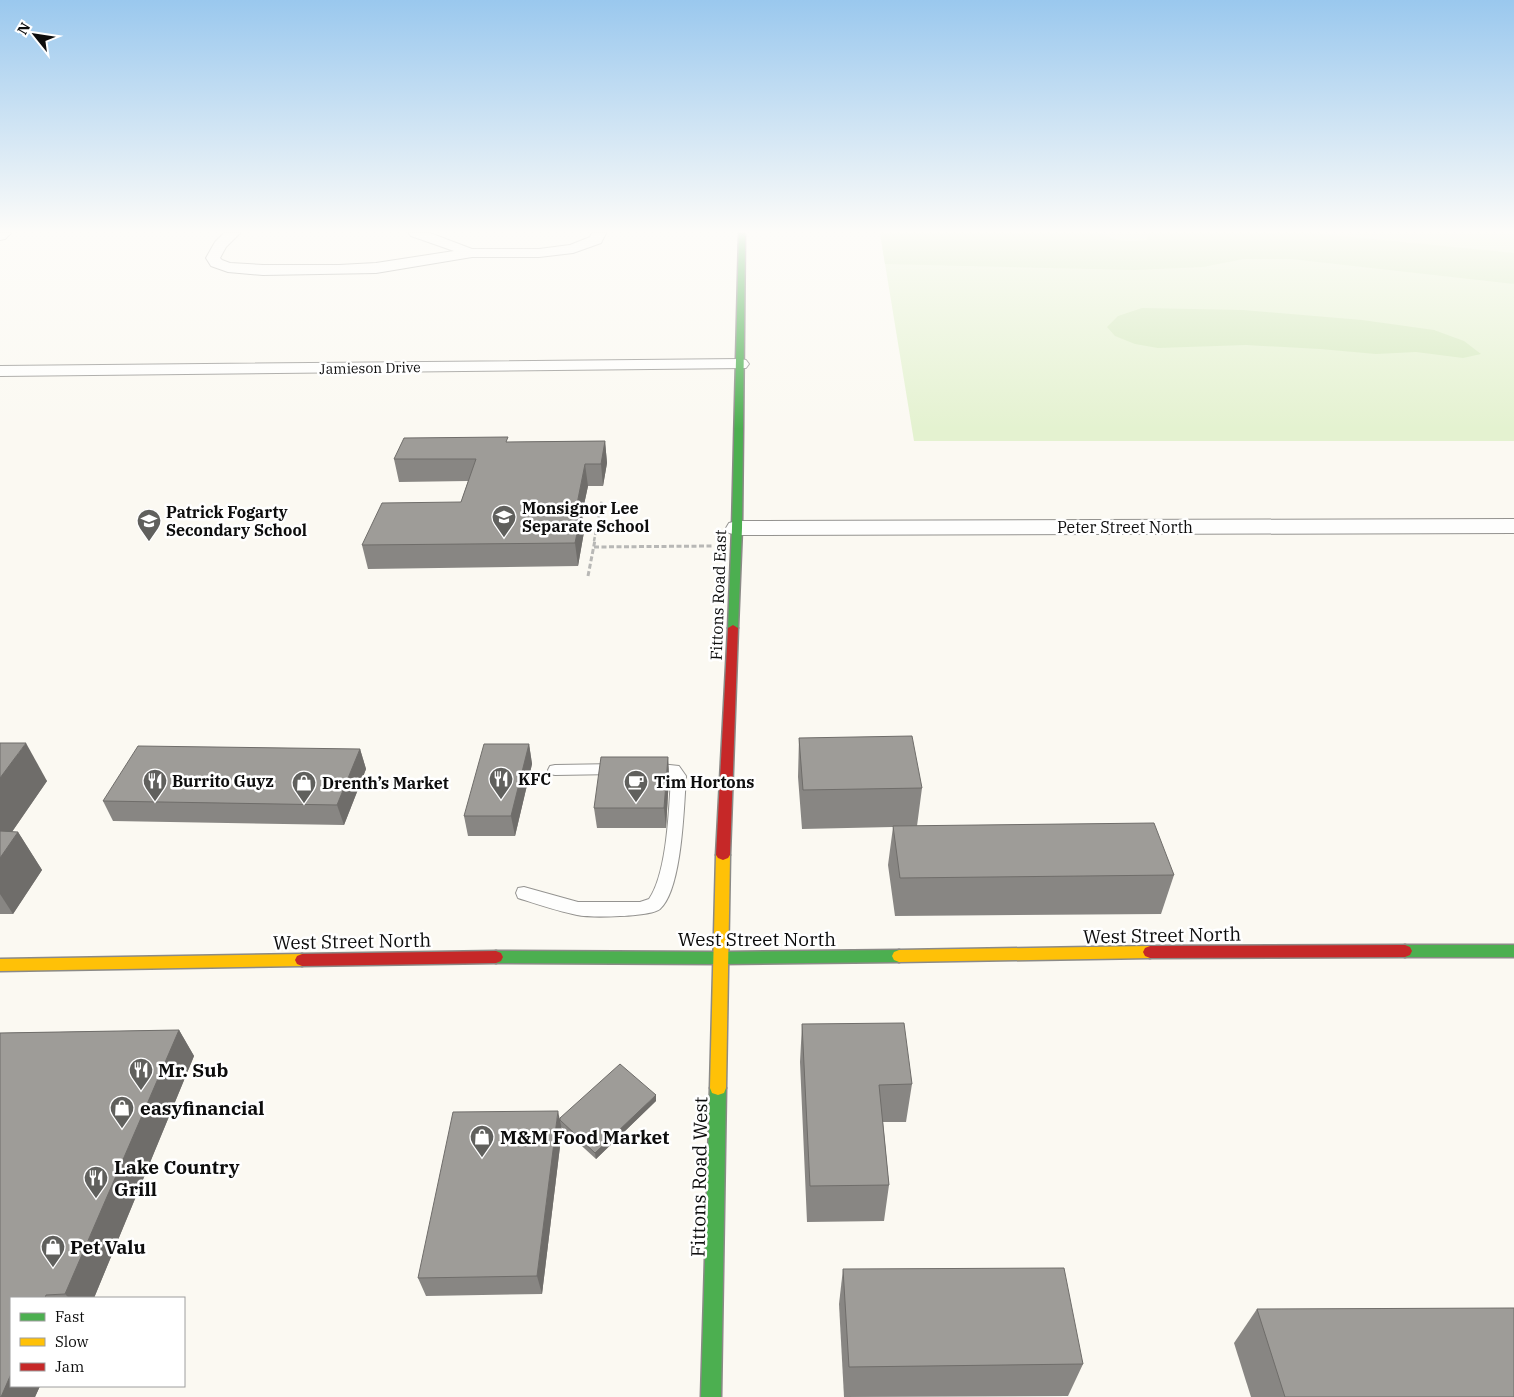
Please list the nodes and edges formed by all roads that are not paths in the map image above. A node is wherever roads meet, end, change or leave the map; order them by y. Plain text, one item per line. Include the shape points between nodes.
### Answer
1 (741, 298) edge
2 (740, 364) junction
3 (0, 372) edge
4 (1514, 526) edge
5 (737, 528) junction
6 (555, 770) dead end
7 (524, 893) dead end
8 (1514, 951) edge
9 (721, 958) junction
10 (0, 965) edge
11 (711, 1397) edge

1 - 2 street, Fittons Road East
2 - 3 street, Jamieson Drive
2 - 5 street, Fittons Road East
4 - 5 street, Peter Street North
5 - 9 street, Fittons Road East
6 - 7 lane via 664,768 677,772 671,857 662,892 649,908 578,909
8 - 9 street, West Street North
9 - 10 street, West Street North via 454,957
9 - 11 street, Fittons Road West

